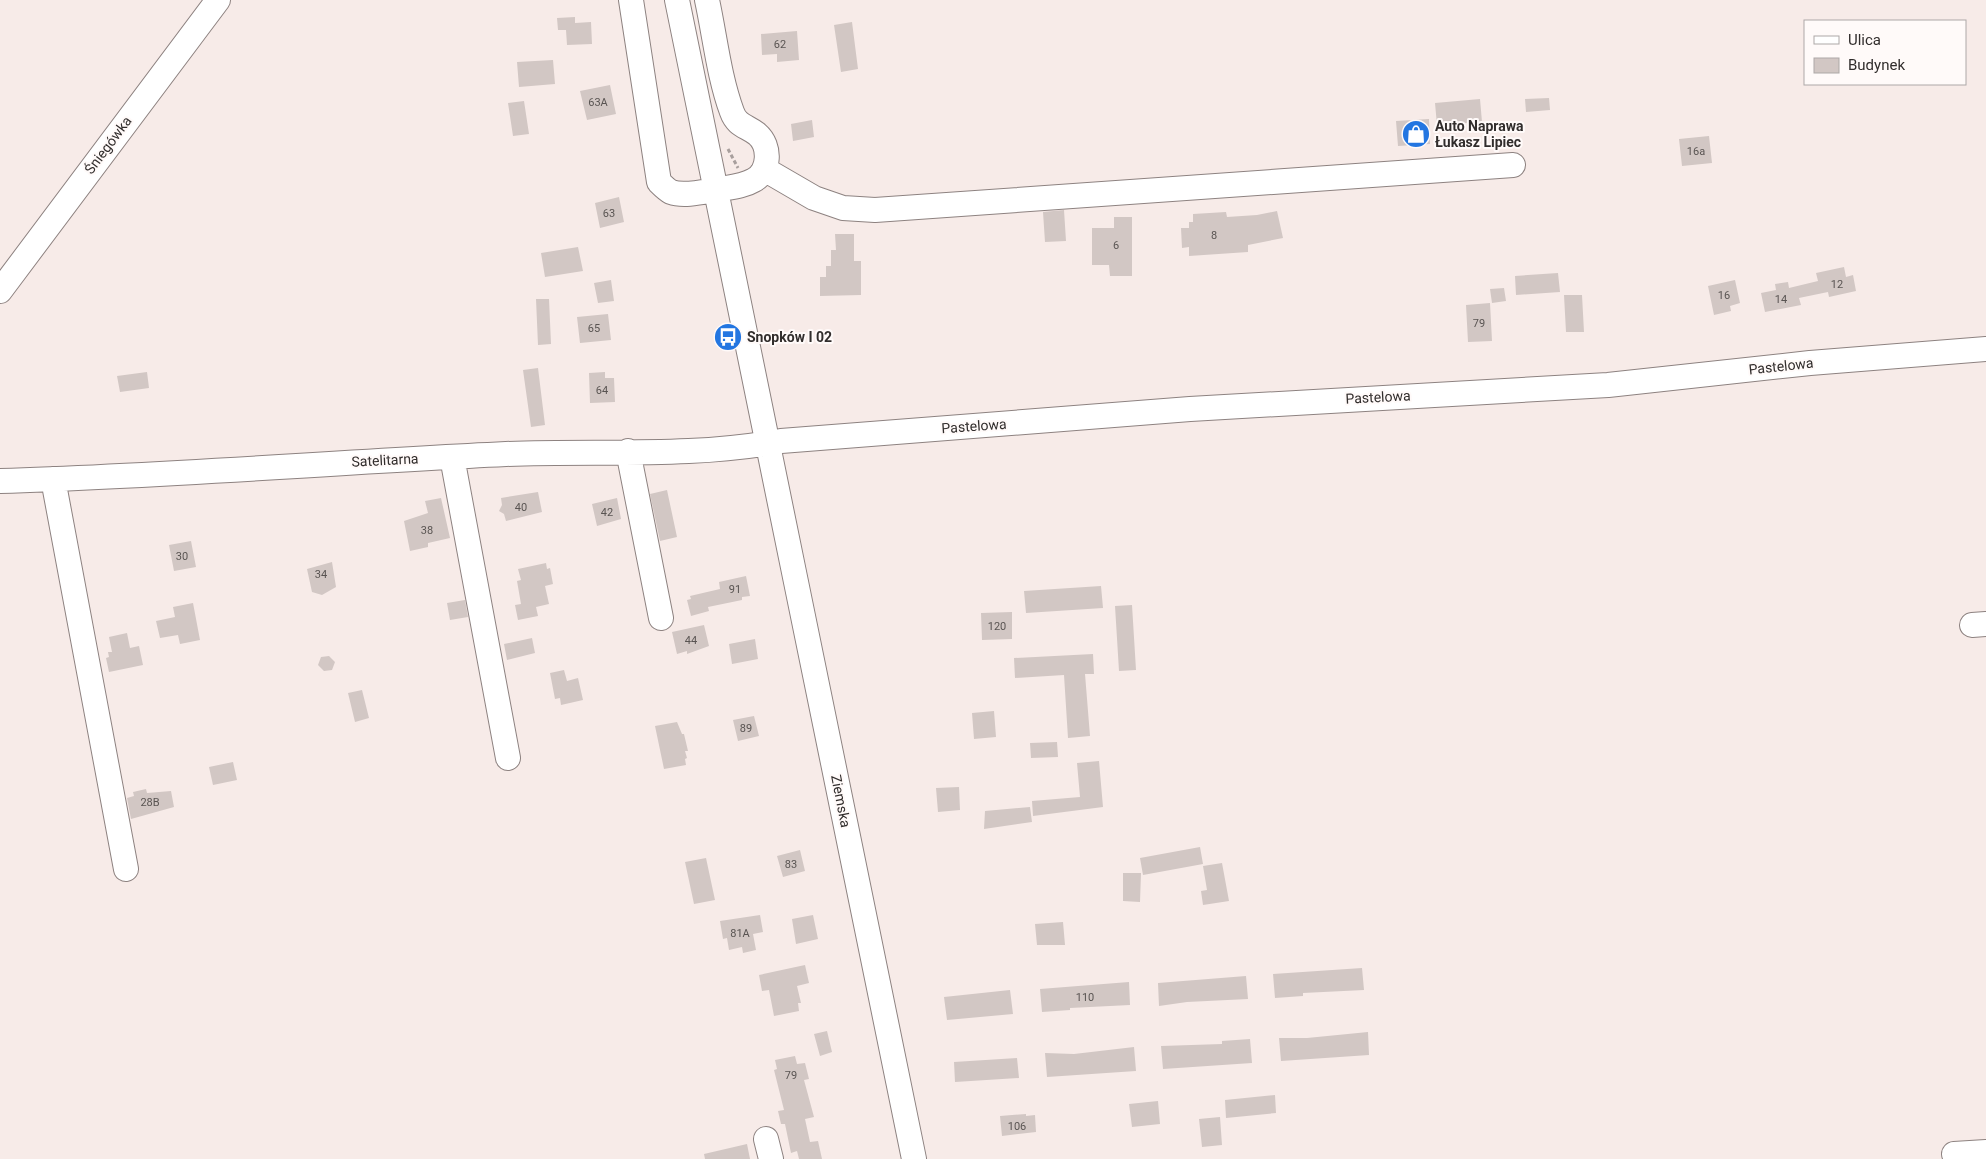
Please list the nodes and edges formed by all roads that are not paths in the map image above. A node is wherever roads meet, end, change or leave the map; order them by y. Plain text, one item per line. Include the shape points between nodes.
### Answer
1 (218, 0) edge
2 (631, 0) edge
3 (677, 0) edge
4 (707, 0) edge
5 (1513, 165) dead end
6 (764, 168) junction
7 (717, 189) junction
8 (0, 291) edge
9 (1986, 349) edge
10 (769, 443) junction
11 (628, 451) junction
12 (452, 457) junction
13 (53, 479) junction
14 (0, 481) edge
15 (661, 618) dead end
16 (508, 758) dead end
17 (126, 869) dead end
18 (1986, 1152) edge
19 (1954, 1154) dead end
20 (914, 1159) edge

1 - 8 street, Śniegówka
2 - 7 street via 659,182 671,192
3 - 7 street, Ziemska
4 - 6 street via 727,97 737,122 766,144 768,156
5 - 6 street via 1089,200 875,210 844,208 814,198
6 - 7 street via 756,179 746,184
7 - 10 street, Ziemska
9 - 10 street, Pastelowa via 1810,363 1608,385 1190,409
10 - 11 street, Satelitarna via 747,447
10 - 20 street, Ziemska
11 - 12 street, Satelitarna
11 - 15 street
12 - 13 street, Satelitarna
12 - 16 street
13 - 14 street, Satelitarna
13 - 17 street
18 - 19 street

